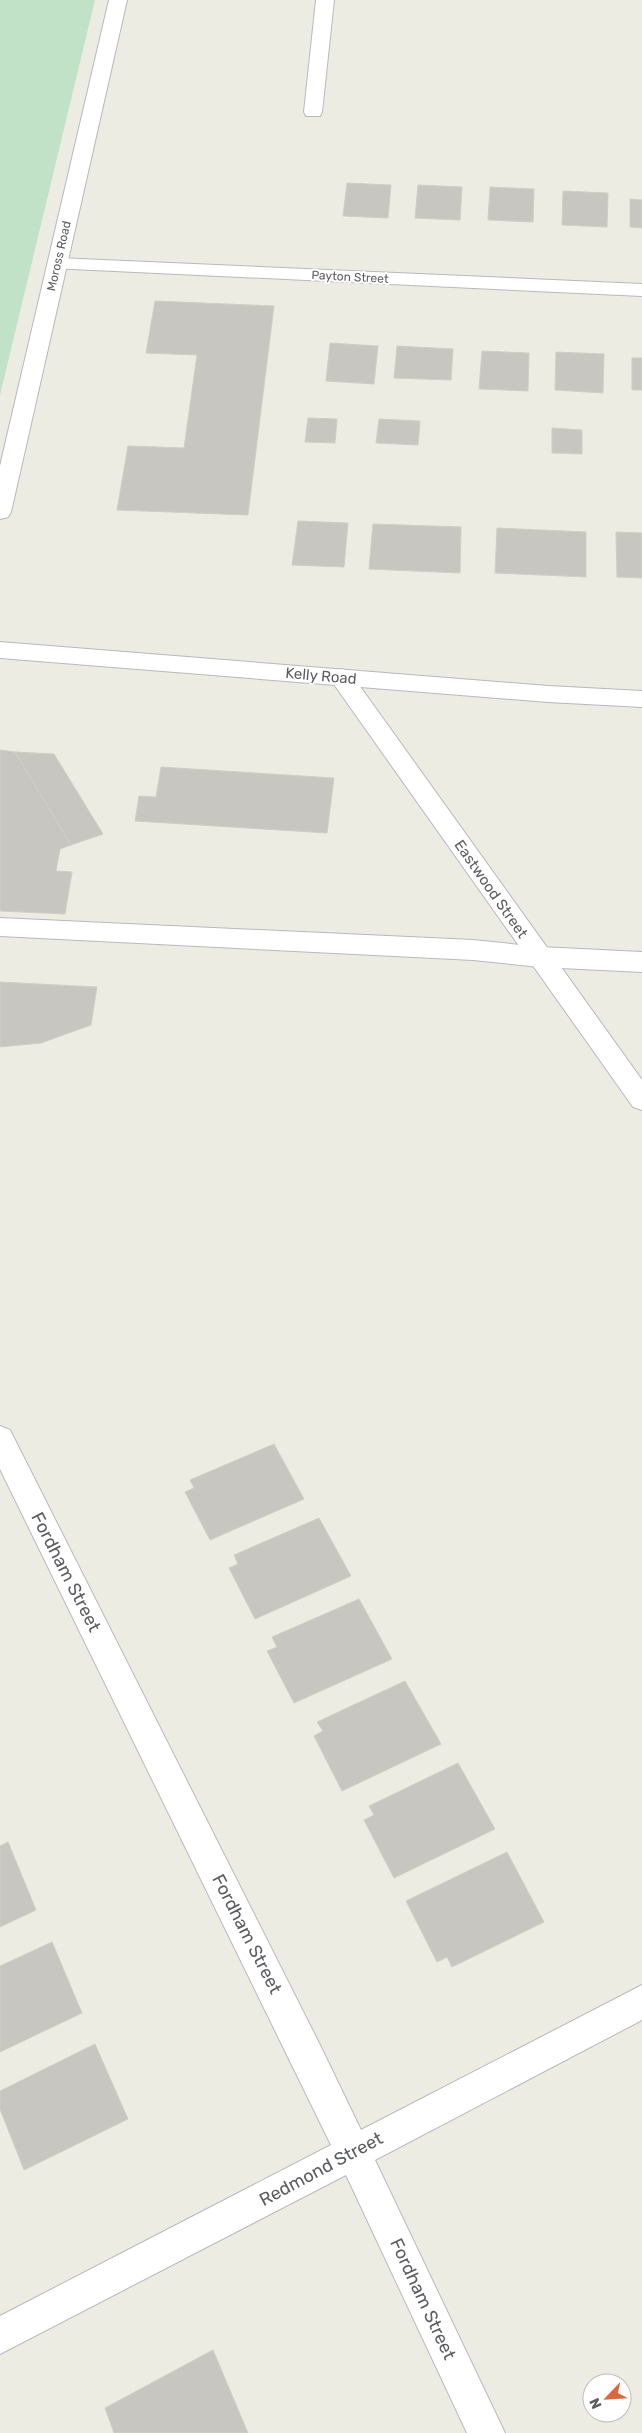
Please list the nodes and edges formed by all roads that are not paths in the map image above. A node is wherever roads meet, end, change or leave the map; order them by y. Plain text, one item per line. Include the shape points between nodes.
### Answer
1 (118, 0) edge
2 (325, 0) edge
3 (313, 112) dead end
4 (58, 264) junction
5 (642, 290) edge
6 (0, 512) edge
7 (0, 650) edge
8 (341, 677) junction
9 (642, 699) edge
10 (0, 927) edge
11 (540, 957) junction
12 (642, 962) edge
13 (642, 1100) edge
14 (0, 1439) edge
15 (642, 2002) edge
16 (352, 2152) junction
17 (0, 2336) edge
18 (486, 2433) edge

1 - 4 street, Moross Road
2 - 3 street
4 - 5 street, Payton Street
4 - 6 street, Moross Road
7 - 8 street, Kelly Road
8 - 9 street, Kelly Road
8 - 11 street, Eastwood Street
10 - 11 street via 473,950
11 - 12 street
11 - 13 street, Eastwood Street
14 - 16 street, Fordham Street
15 - 16 street, Redmond Street
16 - 17 street, Redmond Street
16 - 18 street, Fordham Street

